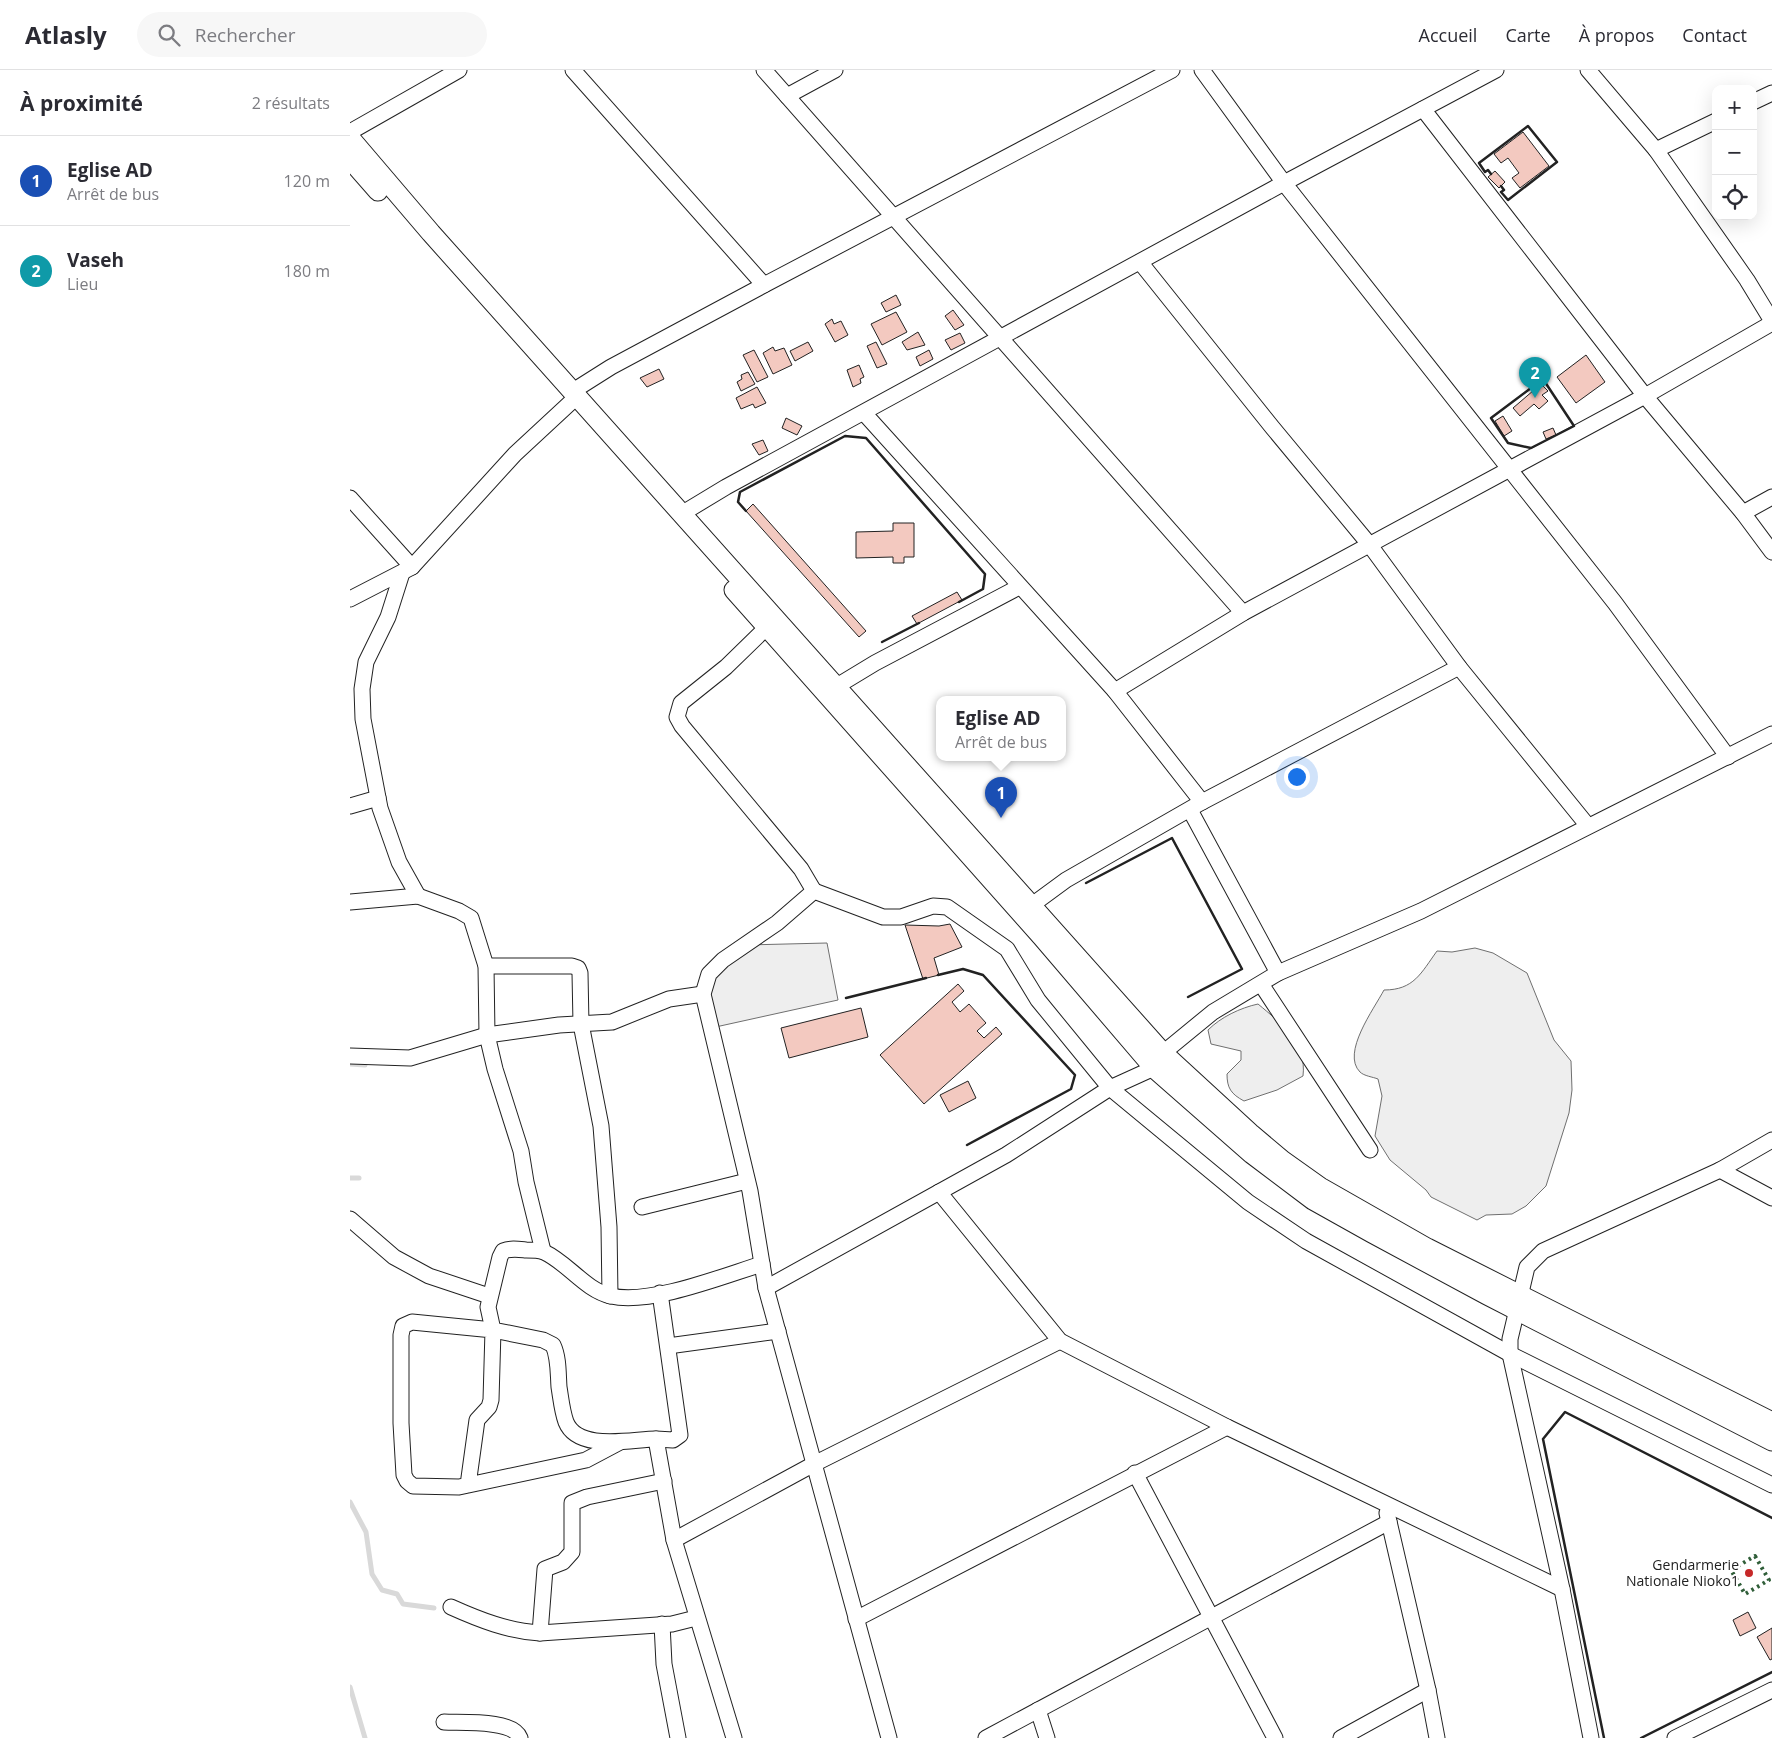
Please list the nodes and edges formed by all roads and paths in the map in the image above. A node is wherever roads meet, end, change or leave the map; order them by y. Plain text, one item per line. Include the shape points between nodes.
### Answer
1 (459, 70) edge
2 (573, 70) edge
3 (764, 70) edge
4 (835, 70) edge
5 (1172, 70) edge
6 (1202, 70) edge
7 (1496, 70) edge
8 (1588, 70) edge
9 (1772, 93) edge
10 (787, 96) junction
11 (1757, 100) edge
12 (1423, 109) junction
13 (1712, 122) edge
14 (350, 132) edge
15 (350, 138) edge
16 (1656, 150) junction
17 (350, 159) edge
18 (1284, 183) junction
19 (894, 217) junction
20 (1140, 262) junction
21 (764, 285) junction
22 (1772, 322) edge
23 (1001, 338) junction
24 (1646, 396) junction
25 (571, 397) junction
26 (864, 412) junction
27 (1508, 468) junction
28 (1772, 497) edge
29 (350, 498) edge
30 (683, 513) junction
31 (1743, 513) junction
32 (1369, 544) junction
33 (1772, 552) edge
34 (407, 570) junction
35 (1019, 587) junction
36 (350, 599) edge
37 (1243, 613) junction
38 (766, 627) junction
39 (1459, 667) junction
40 (837, 686) junction
41 (362, 689) junction
42 (1115, 691) junction
43 (351, 706) edge
44 (1772, 734) edge
45 (1728, 757) junction
46 (378, 798) junction
47 (350, 806) edge
48 (1196, 806) junction
49 (1588, 826) junction
50 (814, 891) junction
51 (418, 896) junction
52 (350, 902) edge
53 (1032, 904) junction
54 (486, 966) junction
55 (1278, 973) junction
56 (1260, 984) junction
57 (703, 994) junction
58 (581, 1024) junction
59 (487, 1035) junction
60 (350, 1056) edge
61 (1158, 1060) junction
62 (1110, 1088) junction
63 (1772, 1140) edge
64 (1370, 1150) dead end
65 (1720, 1170) junction
66 (747, 1181) junction
67 (939, 1192) junction
68 (1772, 1198) edge
69 (642, 1207) dead end
70 (350, 1219) edge
71 (543, 1251) junction
72 (762, 1264) junction
73 (766, 1288) junction
74 (660, 1293) junction
75 (489, 1296) junction
76 (610, 1296) junction
77 (1518, 1302) junction
78 (493, 1330) junction
79 (778, 1331) junction
80 (1060, 1341) junction
81 (668, 1346) junction
82 (1510, 1354) junction
83 (1772, 1422) edge
84 (1227, 1427) junction
85 (656, 1439) junction
86 (1772, 1441) edge
87 (620, 1442) junction
88 (814, 1464) junction
89 (1135, 1474) junction
90 (664, 1481) junction
91 (468, 1485) junction
92 (1772, 1485) edge
93 (1385, 1504) junction
94 (1389, 1522) junction
95 (674, 1540) junction
96 (1562, 1589) junction
97 (451, 1607) dead end
98 (1209, 1617) junction
99 (696, 1618) junction
100 (856, 1619) junction
101 (662, 1624) junction
102 (540, 1633) junction
103 (1428, 1690) junction
104 (1772, 1690) edge
105 (1038, 1710) junction
106 (444, 1722) dead end
107 (520, 1738) edge
108 (678, 1738) edge
109 (734, 1738) edge
110 (889, 1738) edge
111 (986, 1738) edge
112 (1047, 1738) edge
113 (1275, 1738) edge
114 (1341, 1738) edge
115 (1437, 1738) edge
116 (1591, 1738) edge
117 (1675, 1738) edge

1 - 14 street
2 - 21 street
3 - 10 street
4 - 10 street
5 - 19 street
6 - 18 street
7 - 12 street
8 - 16 street
9 - 11 street
10 - 19 street
12 - 18 street
12 - 24 street
13 - 16 street
15 - 25 street
16 - 22 street via 1747,280
17 - 25 street
18 - 20 street
18 - 27 street
19 - 21 street
19 - 23 street
20 - 23 street
20 - 32 street
21 - 25 street via 611,368
22 - 24 street
23 - 26 street
23 - 37 street
24 - 27 street
24 - 31 street
25 - 30 street
25 - 34 street
25 - 38 street
26 - 30 street
26 - 35 street
27 - 32 street
27 - 45 street via 1615,603
28 - 31 street
29 - 34 street
30 - 40 street
31 - 33 street
32 - 37 street
32 - 39 street
34 - 36 street
34 - 41 street via 366,662
35 - 40 street
35 - 42 street
37 - 42 street
38 - 50 street via 726,667 681,703 677,717
38 - 61 street via 1042,937
39 - 48 street
39 - 49 street
40 - 53 street
41 - 43 street
41 - 46 street via 363,719
42 - 48 street
44 - 45 street
45 - 49 street
46 - 47 street
46 - 51 street via 399,862
48 - 53 street via 1066,880
48 - 55 street
49 - 55 street via 1421,911
50 - 57 street via 777,923 723,960 709,974
50 - 62 street via 883,917 901,917 933,906 947,907 1008,949 1038,1000
51 - 52 street
51 - 54 street via 471,918
53 - 61 street
54 - 58 street via 578,968
54 - 59 street
55 - 56 street
56 - 61 street via 1213,1012
56 - 64 street
57 - 58 street via 670,999 612,1022
57 - 66 street
58 - 59 street
58 - 76 street via 601,1126 609,1227
59 - 60 street via 410,1058
59 - 71 street via 521,1151
61 - 62 street
61 - 77 street via 1252,1154 1313,1200
62 - 67 street via 1006,1155
62 - 82 street via 1248,1202 1297,1235
63 - 65 street
65 - 68 street
65 - 77 street via 1543,1251 1527,1267
66 - 69 street
66 - 72 street
67 - 73 street
67 - 80 street
70 - 75 street via 401,1261 429,1276
71 - 75 street via 511,1248 503,1251
71 - 76 street via 584,1282
72 - 73 street
72 - 74 street via 703,1285
73 - 79 street
74 - 76 street via 631,1298
74 - 81 street
75 - 78 street
77 - 82 street
77 - 83 street
77 - 86 street
78 - 87 street via 553,1345 567,1424 574,1433 588,1440
78 - 91 street via 491,1400 477,1420
78 - 91 street via 412,1322 403,1326 401,1335 404,1475 407,1481 423,1488
79 - 81 street
79 - 88 street
80 - 84 street
80 - 88 street
81 - 85 street via 680,1436 673,1440
82 - 92 street
82 - 96 street
84 - 89 street
84 - 93 street
85 - 87 street
85 - 90 street
87 - 91 street via 586,1460
88 - 95 street
88 - 100 street
89 - 98 street
89 - 100 street
90 - 95 street
90 - 102 street via 572,1503 572,1552 563,1562 545,1569
93 - 94 street
93 - 96 street
94 - 98 street
94 - 103 street
95 - 99 street
96 - 116 street
97 - 102 street via 519,1632
98 - 105 street
98 - 113 street
99 - 101 street
99 - 109 street
100 - 110 street
101 - 102 street
101 - 108 street via 664,1664
103 - 114 street
103 - 115 street
104 - 117 street
105 - 111 street
105 - 112 street
106 - 107 street via 500,1725 515,1730

